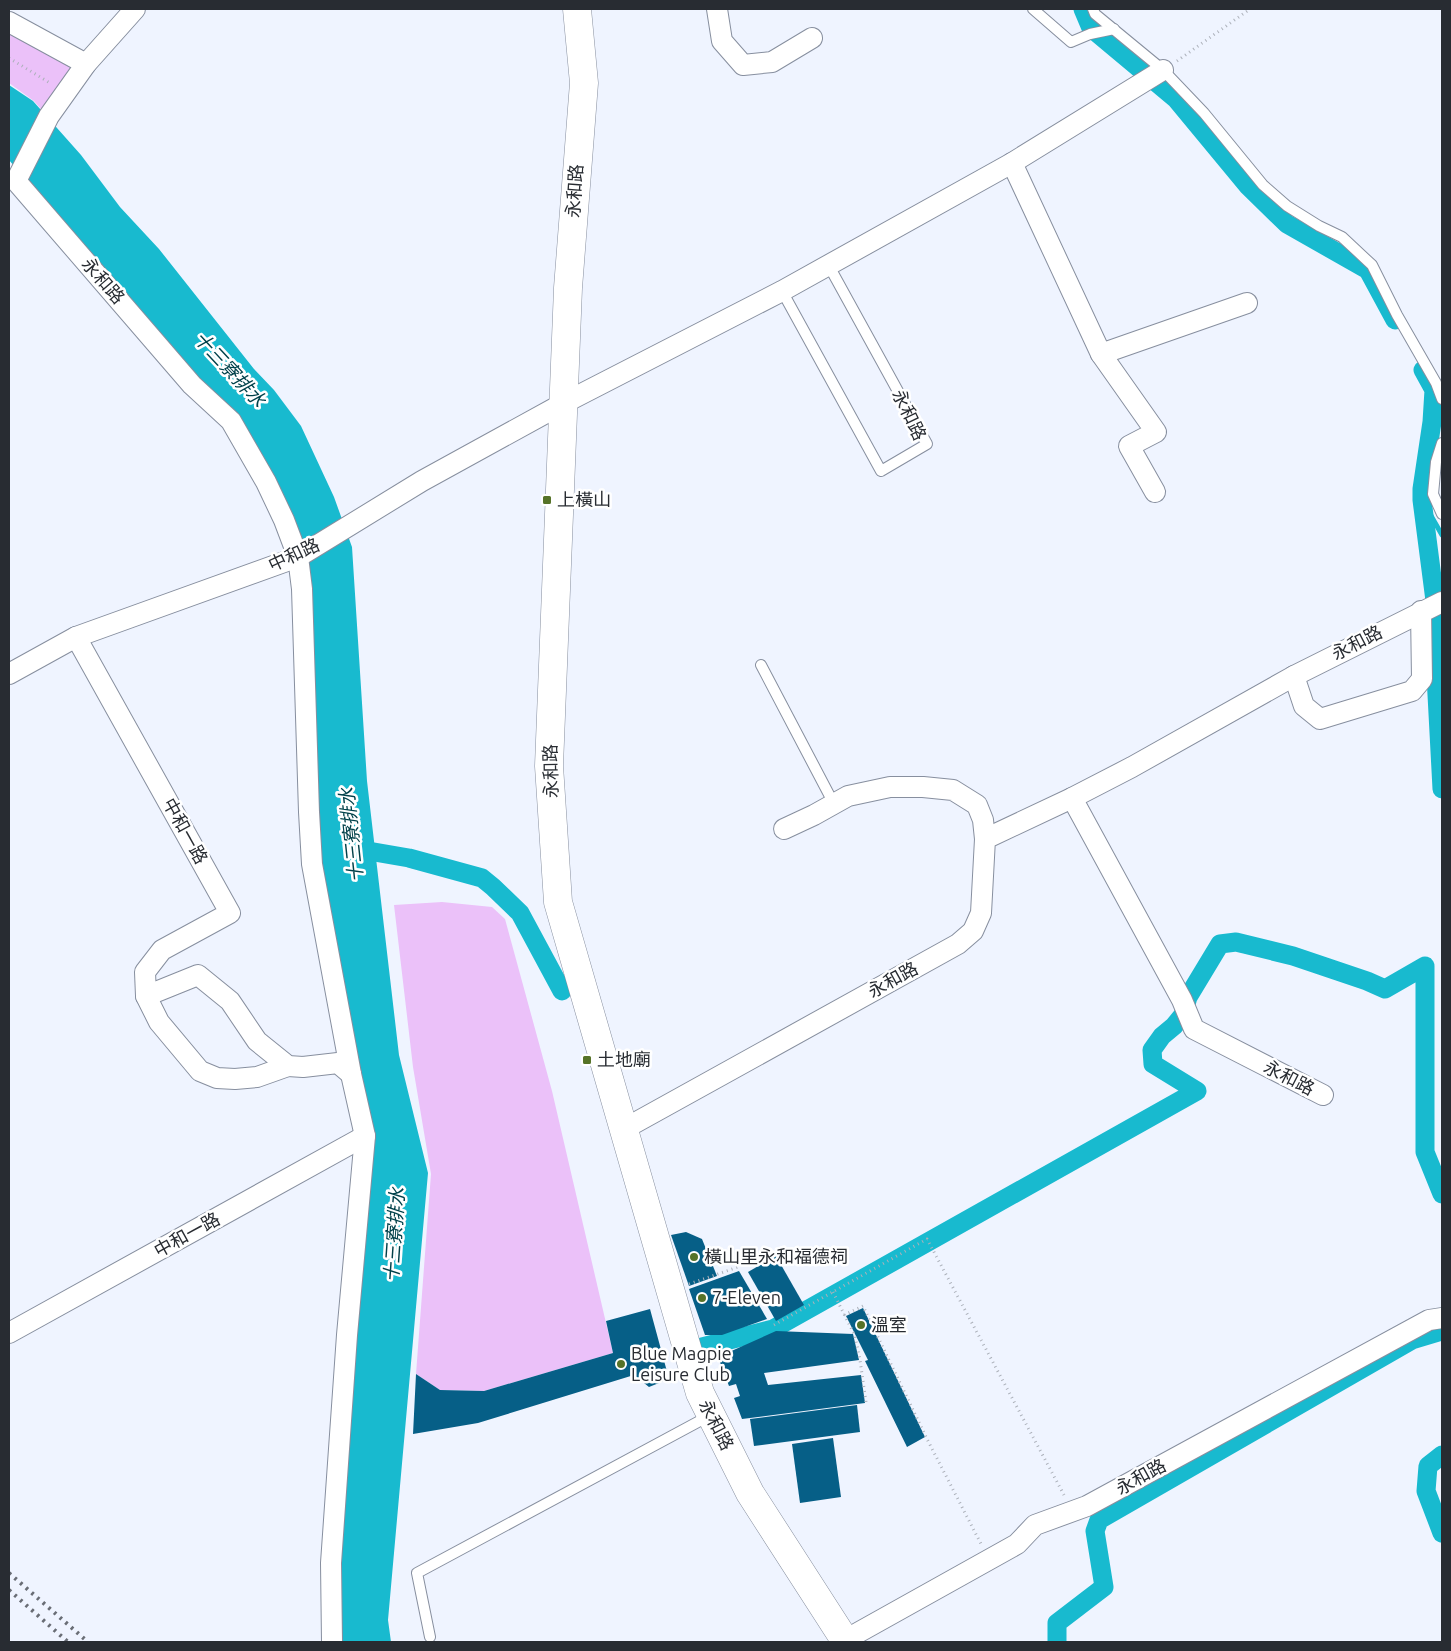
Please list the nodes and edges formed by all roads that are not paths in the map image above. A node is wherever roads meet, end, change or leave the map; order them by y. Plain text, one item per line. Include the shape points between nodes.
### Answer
1 (135, 9) edge
2 (578, 9) edge
3 (716, 9) edge
4 (1033, 9) edge
5 (1093, 9) edge
6 (9, 22) edge
7 (1114, 28) junction
8 (812, 38) dead end
9 (86, 64) junction
10 (1163, 70) junction
11 (1012, 163) junction
12 (13, 187) edge
13 (829, 266) junction
14 (782, 291) junction
15 (1247, 303) dead end
16 (1101, 354) junction
17 (1442, 398) edge
18 (564, 403) junction
19 (1442, 443) edge
20 (1155, 492) dead end
21 (1442, 514) edge
22 (301, 555) junction
23 (1431, 607) edge
24 (76, 637) junction
25 (761, 665) dead end
26 (9, 674) edge
27 (1294, 676) junction
28 (1072, 798) junction
29 (834, 804) junction
30 (784, 829) dead end
31 (985, 839) junction
32 (146, 996) junction
33 (288, 1066) junction
34 (351, 1074) junction
35 (1323, 1095) dead end
36 (624, 1129) junction
37 (366, 1136) junction
38 (1436, 1319) edge
39 (9, 1333) edge
40 (711, 1415) junction
41 (430, 1636) dead end
42 (845, 1641) edge
43 (332, 1642) edge

1 - 9 street, 永和路
2 - 18 main road, 永和路 via 584,83 568,288
3 - 8 street via 722,41 743,65 772,62
4 - 7 lane via 1071,42
5 - 7 lane
6 - 9 street
7 - 10 lane
9 - 12 street, 永和路 via 49,116
10 - 11 street
10 - 17 lane via 1204,112 1263,185 1287,206 1342,237 1372,265
11 - 13 street
11 - 16 street
12 - 22 street, 永和路 via 192,385 232,421
13 - 14 street
13 - 14 lane, 永和路 via 927,444 882,471
14 - 18 street
15 - 16 street
16 - 20 street via 1156,432 1129,446
18 - 22 street, 中和路 via 422,481
18 - 36 main road, 永和路 via 549,766 558,902
19 - 21 lane via 1436,462 1433,494
22 - 24 street, 中和路
22 - 34 street, 永和路 via 312,864
23 - 27 street, 永和路
23 - 27 street, 永和路 via 1422,679 1412,691 1320,719 1304,706
24 - 26 street, 中和路
24 - 32 street, 中和一路 via 230,913 162,950 145,972
25 - 29 lane
27 - 28 street, 永和路
28 - 31 street, 永和路
28 - 35 street, 永和路 via 1194,1029
29 - 30 street, 永和路
29 - 31 street, 永和路 via 848,796 890,787 953,790 977,805
31 - 36 street, 永和路 via 981,913 973,931 958,944
32 - 33 street, 中和一路 via 159,1022 200,1071 217,1078 236,1079 257,1077
32 - 33 street via 198,976 230,1001 257,1041
33 - 34 street, 中和一路 via 338,1063
34 - 37 street, 永和路
36 - 40 main road, 永和路 via 700,1393
37 - 39 street, 中和一路
37 - 43 street, 永和路 via 333,1533
38 - 42 street, 永和路 via 1087,1506 1035,1525 1017,1544
40 - 41 lane via 417,1573
40 - 42 main road, 永和路 via 750,1493

